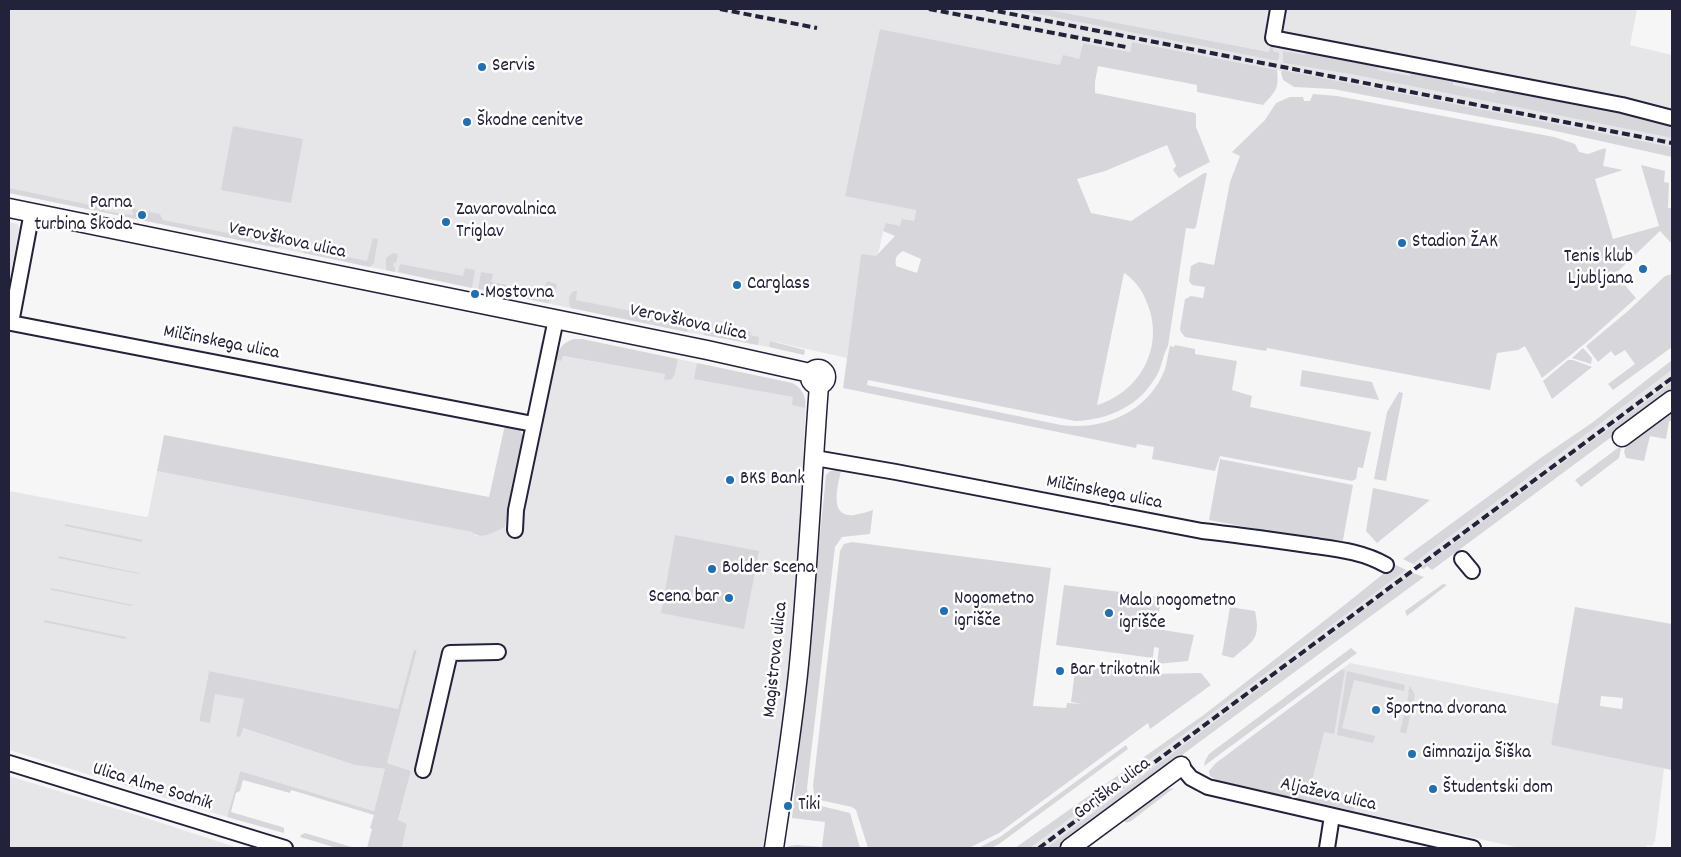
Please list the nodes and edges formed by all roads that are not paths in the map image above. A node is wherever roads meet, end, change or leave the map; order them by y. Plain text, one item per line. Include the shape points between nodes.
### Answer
1 (1278, 9) edge
2 (1672, 118) edge
3 (9, 208) edge
4 (32, 212) junction
5 (556, 319) junction
6 (815, 379) joint
7 (1672, 400) edge
8 (533, 424) junction
9 (1622, 437) dead end
10 (815, 458) junction
11 (514, 530) dead end
12 (1462, 559) dead end
13 (1386, 565) dead end
14 (1472, 571) dead end
15 (498, 652) dead end
16 (9, 763) edge
17 (1181, 766) joint
18 (423, 770) dead end
19 (1332, 816) junction
20 (285, 848) edge
21 (774, 848) edge
22 (1070, 848) edge
23 (1327, 848) edge
24 (1473, 848) edge

1 - 2 street via 1273,38 1622,105
3 - 4 street, Verovškova ulica
4 - 5 street, Verovškova ulica
4 - 8 street, Milčinskega ulica via 11,323
5 - 6 street, Verovškova ulica via 707,350
5 - 8 street
6 - 10 street, Magistrova ulica
7 - 9 street
8 - 11 street
10 - 13 street, Milčinskega ulica via 1202,532 1354,552
10 - 21 street, Magistrova ulica via 794,714
12 - 14 street
15 - 18 street via 450,652
16 - 20 street, Ulica Alme Sodnik
17 - 19 street, Aljaževa ulica via 1192,778 1208,787
17 - 22 street, Goriška ulica
19 - 23 street
19 - 24 street, Aljaževa ulica

